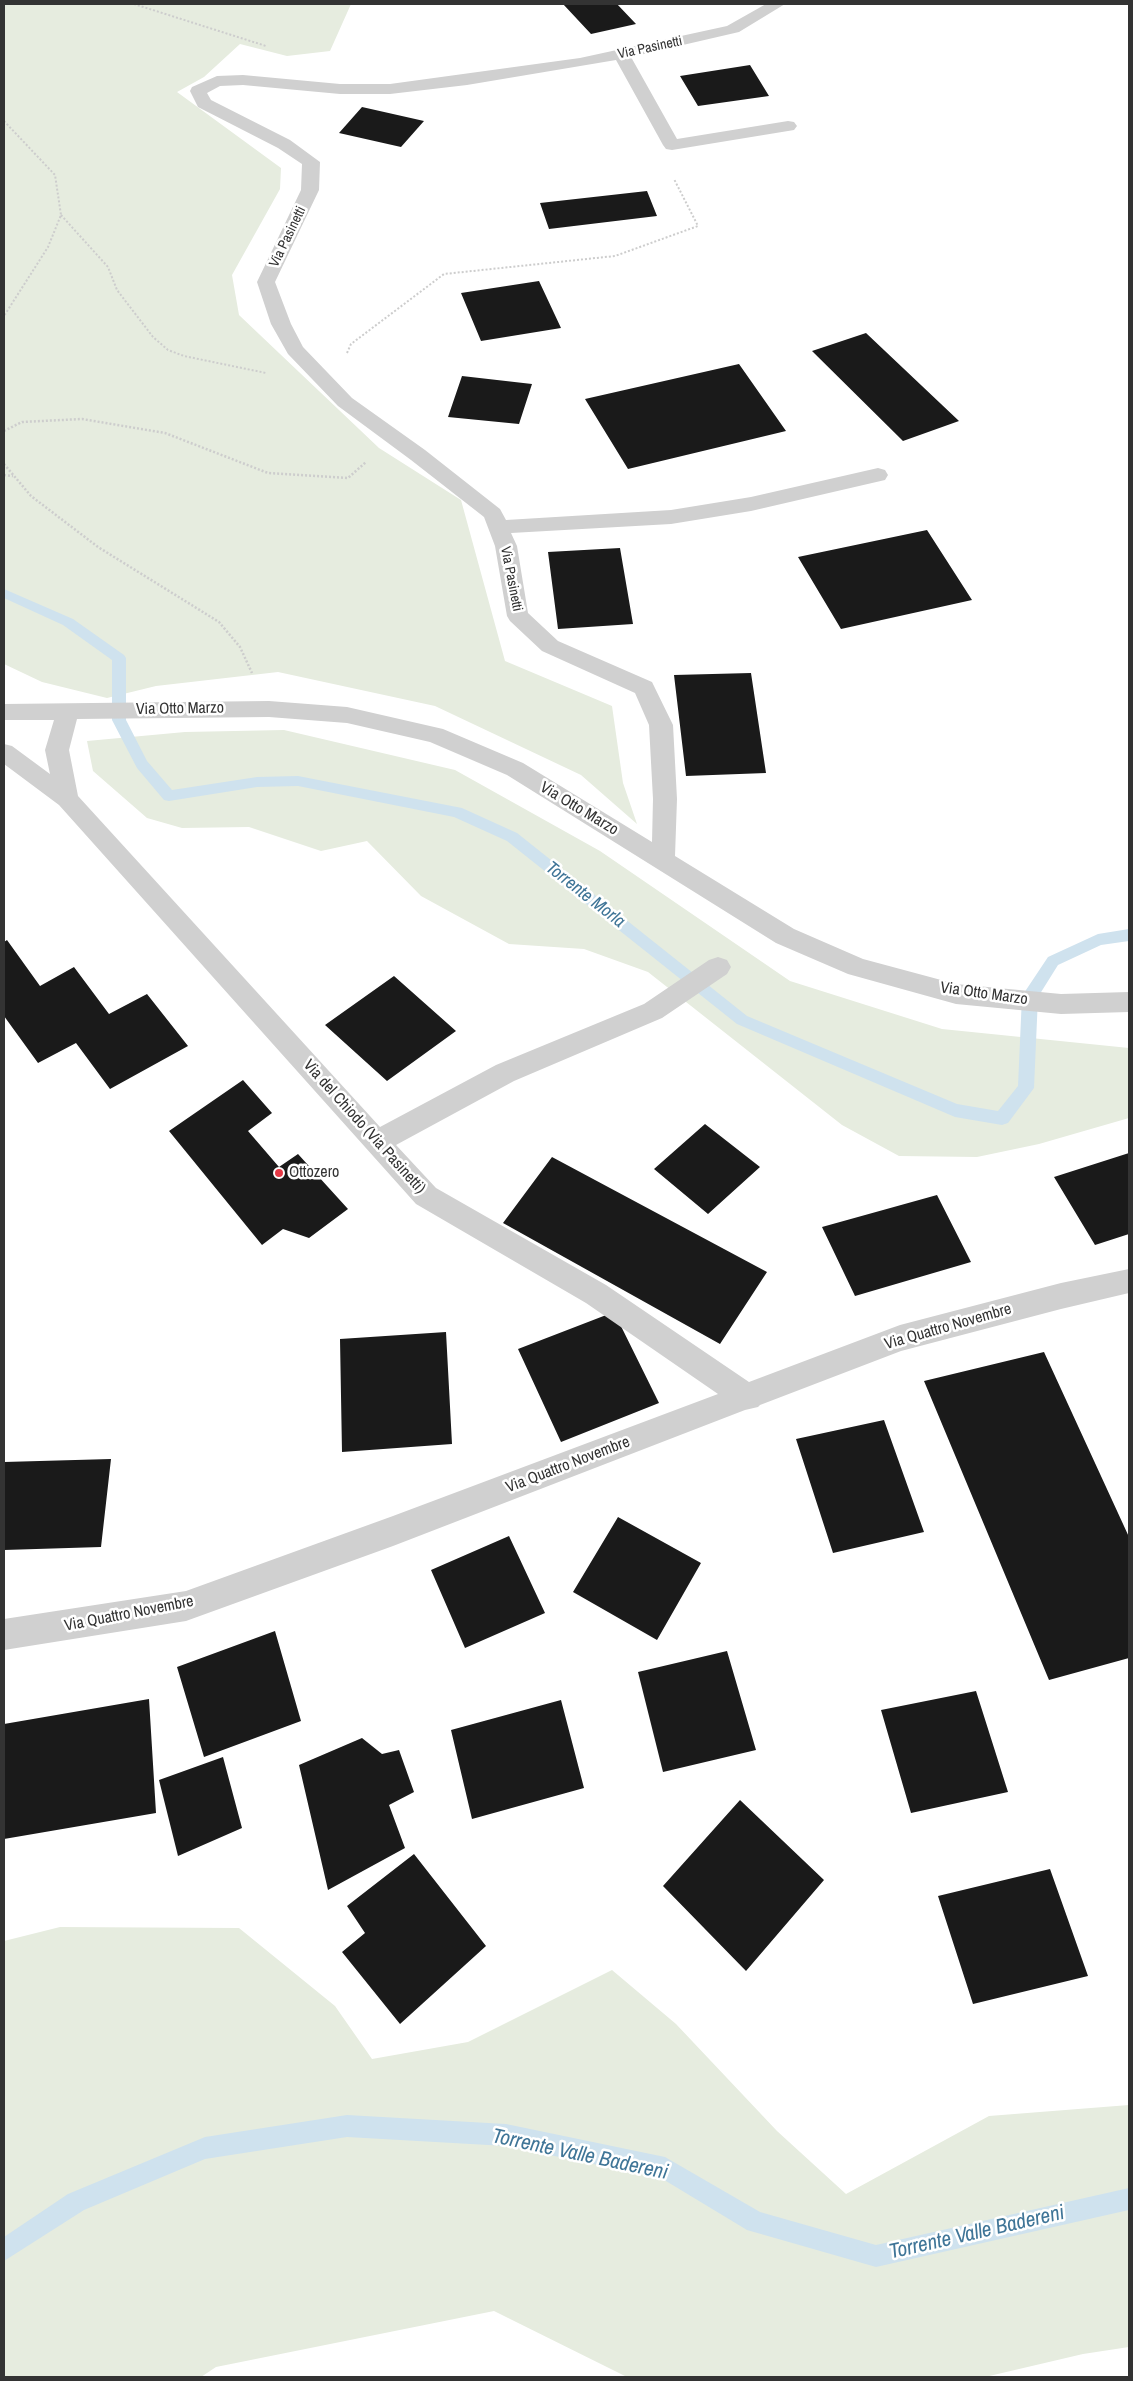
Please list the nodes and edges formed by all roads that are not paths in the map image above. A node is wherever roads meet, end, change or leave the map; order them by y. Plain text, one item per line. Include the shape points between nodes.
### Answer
1 (777, 4) edge
2 (620, 54) junction
3 (788, 126) dead end
4 (878, 475) dead end
5 (498, 527) junction
6 (72, 710) junction
7 (4, 712) edge
8 (4, 752) edge
9 (67, 799) junction
10 (663, 860) junction
11 (718, 967) dead end
12 (1129, 1002) edge
13 (377, 1142) junction
14 (1129, 1281) edge
15 (748, 1398) junction
16 (4, 1635) edge

1 - 2 street, Via Pasinetti via 733,29
2 - 3 street via 672,145
2 - 5 street, Via Pasinetti via 476,79 390,88 340,89 243,80 217,81 198,91 204,104 284,144 312,162 310,190 266,282 281,324 295,350 345,402 493,514
4 - 5 street via 751,504 671,517
5 - 10 street, Via Pasinetti via 506,546 518,616 550,646 644,688 661,725 665,799
6 - 7 street, Via Otto Marzo
6 - 9 street via 57,750
6 - 10 street, Via Otto Marzo via 269,709 347,715 435,735 515,769
8 - 9 street, Via del Chiodo (Via Pasinetti)
9 - 13 street, Via del Chiodo (Via Pasinetti)
10 - 12 street, Via Otto Marzo via 785,936 857,967 956,994 1061,1004
11 - 13 street via 653,1011 505,1072
13 - 15 street, Via del Chiodo (Via Pasinetti) via 426,1196 596,1294
14 - 15 street, Via Quattro Novembre via 900,1338
15 - 16 street, Via Quattro Novembre via 186,1606

